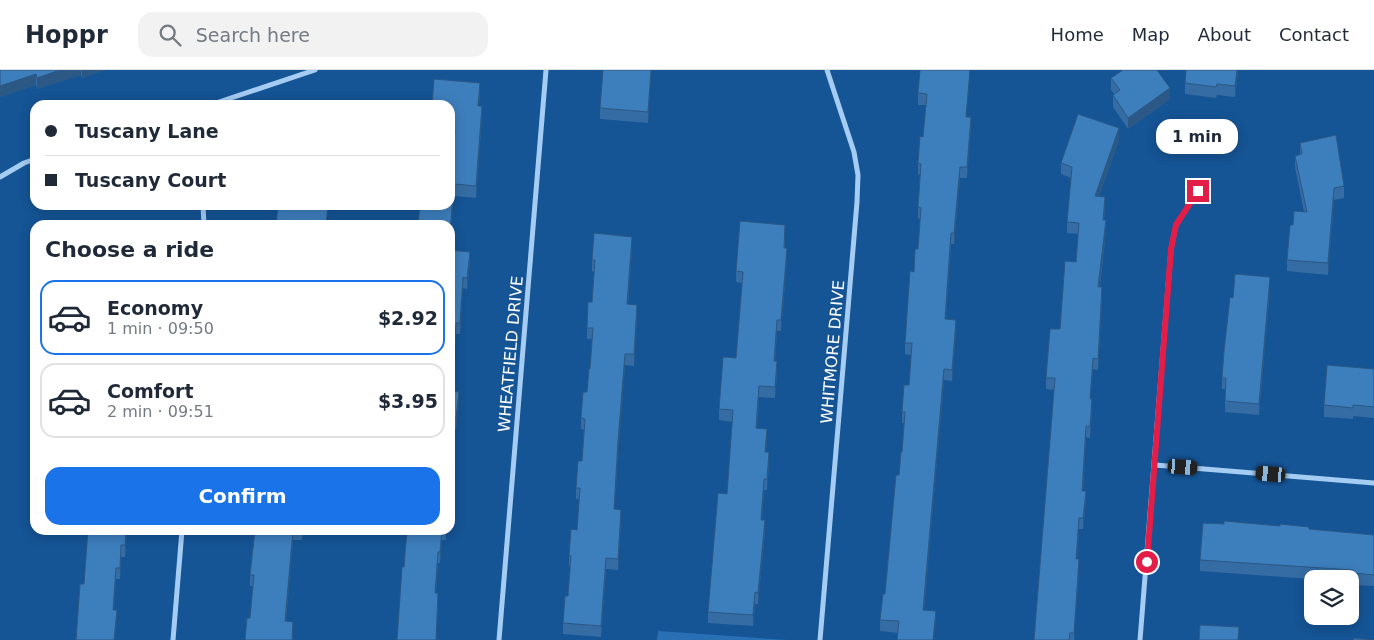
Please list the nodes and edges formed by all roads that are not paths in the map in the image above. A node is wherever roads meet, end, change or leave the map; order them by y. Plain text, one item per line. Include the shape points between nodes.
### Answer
1 (315, 70) edge
2 (546, 70) edge
3 (826, 70) edge
4 (225, 100) edge
5 (30, 161) edge
6 (0, 177) edge
7 (1198, 191) dead end
8 (1155, 465) junction
9 (1374, 483) edge
10 (182, 535) edge
11 (173, 640) edge
12 (499, 640) edge
13 (820, 640) edge
14 (1140, 640) edge

1 - 4 street
2 - 12 street, WHEATFIELD DRIVE
3 - 13 street, WHITMORE DRIVE via 854,152 858,175
5 - 6 street
7 - 8 street via 1176,225 1171,249
8 - 9 street
8 - 14 street
10 - 11 street

